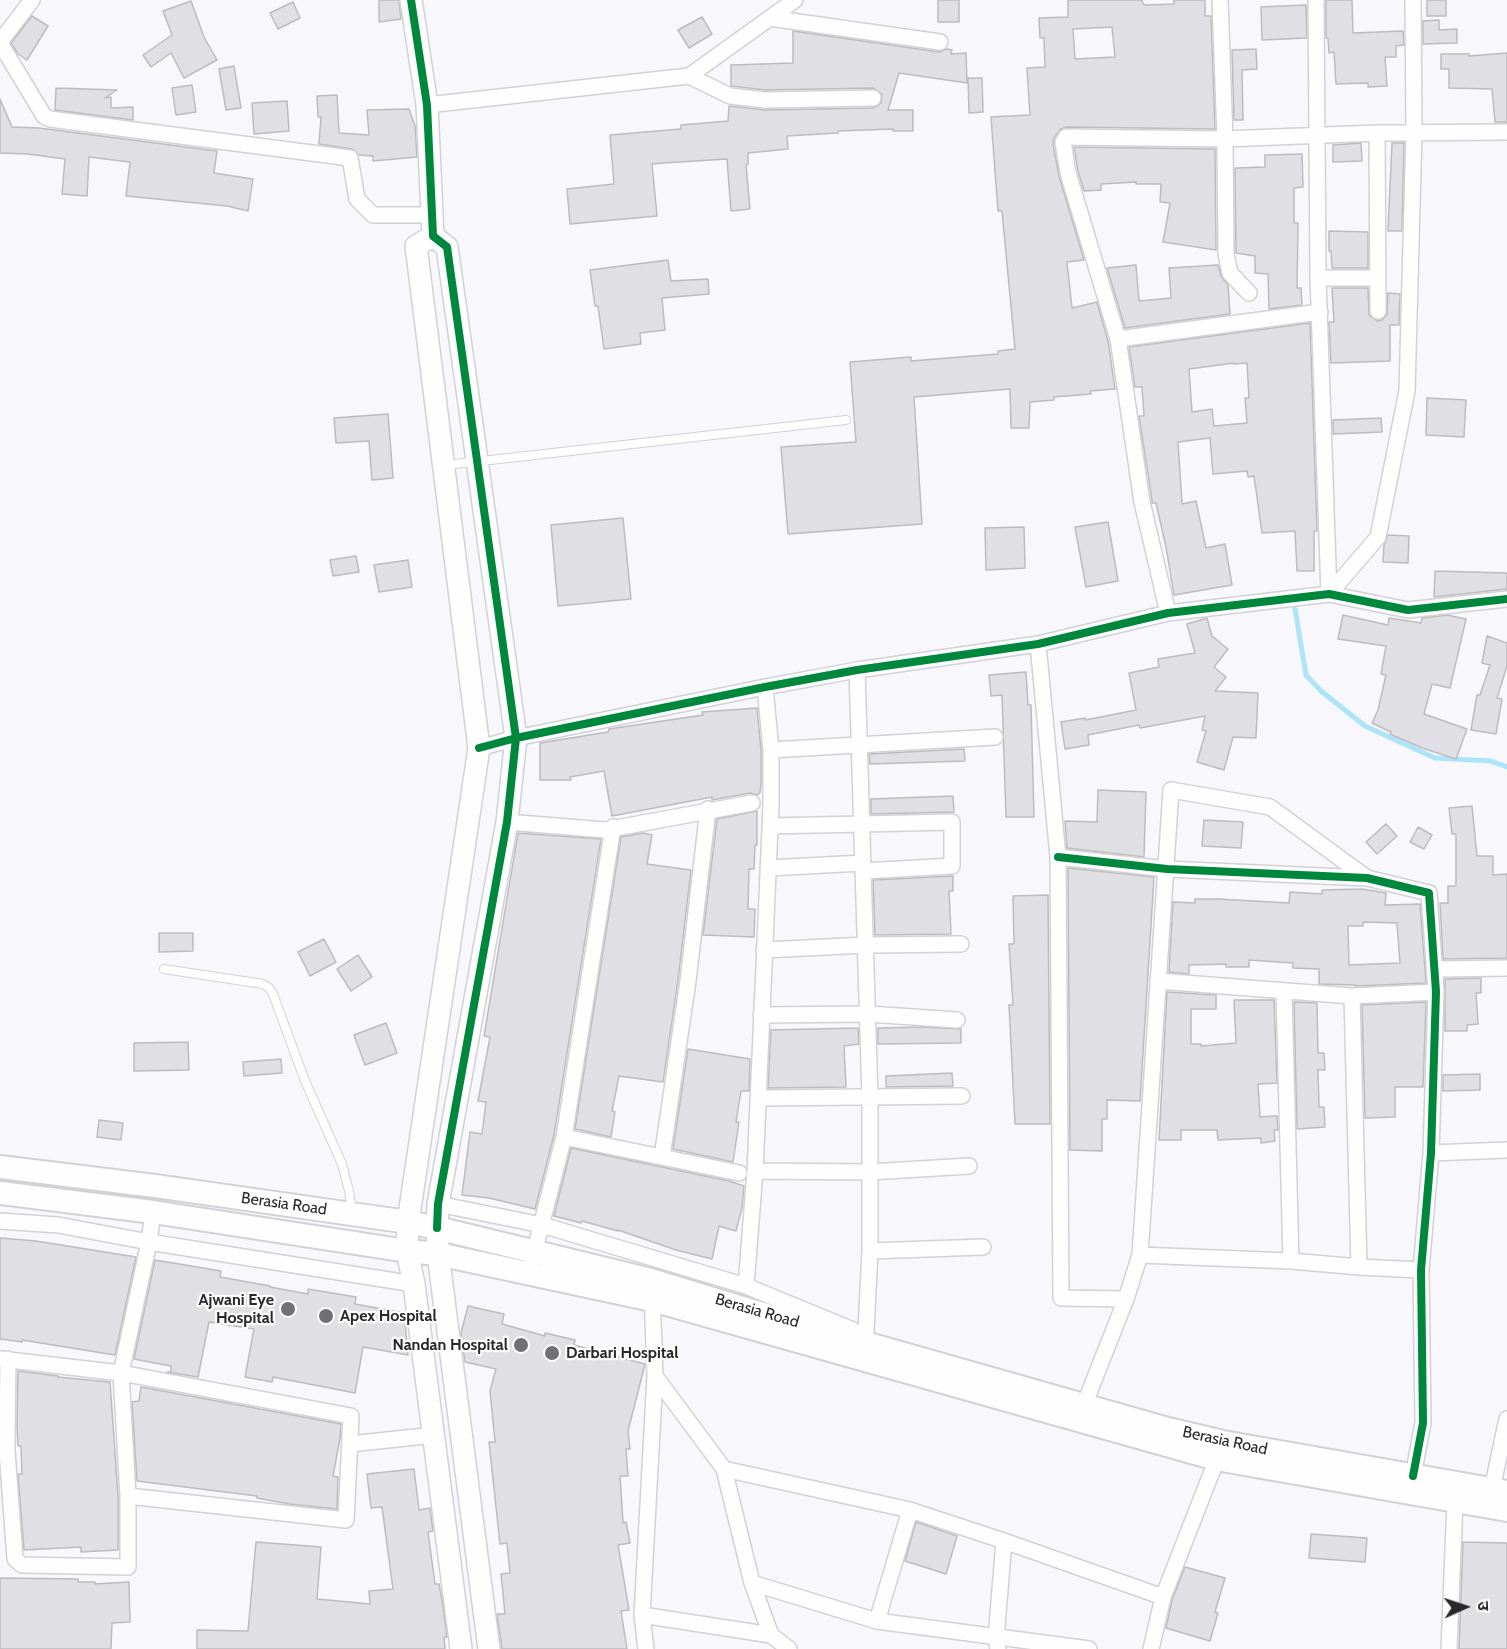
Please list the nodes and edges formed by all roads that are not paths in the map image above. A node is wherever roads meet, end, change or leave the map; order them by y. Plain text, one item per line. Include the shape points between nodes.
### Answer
1 (32, 0) edge
2 (411, 0) edge
3 (795, 0) edge
4 (1220, 0) edge
5 (1316, 0) edge
6 (1413, 0) edge
7 (770, 18) junction
8 (940, 42) dead end
9 (0, 43) edge
10 (690, 76) junction
11 (873, 98) dead end
12 (427, 105) junction
13 (1414, 132) junction
14 (1507, 132) edge
15 (1377, 133) junction
16 (1316, 135) junction
17 (1225, 139) junction
18 (433, 225) junction
19 (1318, 278) junction
20 (1378, 278) junction
21 (1249, 293) dead end
22 (1378, 311) dead end
23 (1320, 312) junction
24 (1118, 339) junction
25 (846, 420) dead end
26 (477, 462) junction
27 (444, 465) junction
28 (1329, 594) junction
29 (1507, 599) edge
30 (1168, 613) junction
31 (1038, 644) junction
32 (857, 670) junction
33 (765, 687) junction
34 (995, 737) dead end
35 (516, 738) junction
36 (860, 745) junction
37 (479, 748) junction
38 (771, 750) junction
39 (752, 802) dead end
40 (708, 809) junction
41 (507, 822) junction
42 (862, 824) junction
43 (770, 826) junction
44 (614, 827) junction
45 (1058, 857) junction
46 (863, 867) junction
47 (768, 868) junction
48 (1167, 869) junction
49 (1367, 878) junction
50 (961, 944) dead end
51 (866, 945) junction
52 (764, 950) junction
53 (1507, 968) edge
54 (164, 969) dead end
55 (1436, 969) junction
56 (1158, 981) junction
57 (1284, 992) junction
58 (1436, 992) junction
59 (1352, 996) junction
60 (868, 1014) junction
61 (761, 1015) junction
62 (957, 1020) dead end
63 (962, 1096) dead end
64 (758, 1098) junction
65 (870, 1099) junction
66 (564, 1137) junction
67 (1507, 1150) edge
68 (1431, 1153) junction
69 (662, 1157) junction
70 (969, 1166) dead end
71 (0, 1167) edge
72 (755, 1171) junction
73 (870, 1172) junction
74 (739, 1173) dead end
75 (0, 1193) edge
76 (438, 1204) junction
77 (153, 1212) junction
78 (352, 1214) junction
79 (0, 1221) edge
80 (408, 1222) junction
81 (542, 1225) junction
82 (437, 1228) junction
83 (149, 1242) junction
84 (983, 1247) dead end
85 (407, 1251) junction
86 (870, 1251) junction
87 (438, 1254) junction
88 (1140, 1255) junction
89 (1291, 1261) junction
90 (532, 1262) junction
91 (1359, 1267) junction
92 (1421, 1270) junction
93 (414, 1284) junction
94 (746, 1286) junction
95 (652, 1290) junction
96 (1126, 1299) junction
97 (866, 1346) junction
98 (4, 1359) edge
99 (121, 1373) junction
100 (655, 1376) junction
101 (1080, 1413) junction
102 (1507, 1419) edge
103 (434, 1435) junction
104 (350, 1444) junction
105 (4, 1451) edge
106 (1220, 1451) junction
107 (724, 1469) junction
108 (1413, 1476) junction
109 (1500, 1490) edge
110 (1457, 1492) junction
111 (128, 1496) junction
112 (910, 1510) junction
113 (1507, 1510) edge
114 (473, 1529) junction
115 (447, 1532) junction
116 (1004, 1541) junction
117 (752, 1583) junction
118 (1163, 1597) junction
119 (642, 1615) junction
120 (877, 1621) junction
121 (771, 1635) junction
122 (997, 1644) edge
123 (461, 1649) edge
124 (489, 1649) edge
125 (646, 1649) edge
126 (789, 1649) edge
127 (1089, 1649) edge
128 (1151, 1649) edge
129 (1449, 1649) edge

1 - 9 street
2 - 12 street
3 - 7 street
4 - 17 street
5 - 16 street
6 - 13 street
7 - 8 street
7 - 10 street
9 - 18 street via 44,116 50,119 350,158 357,199 373,215
10 - 11 street via 730,96 765,100
10 - 12 street
12 - 18 street
13 - 14 street
13 - 15 street
13 - 28 street via 1407,391 1378,537
15 - 16 street
15 - 20 street
16 - 17 street
16 - 19 street
17 - 21 street via 1226,254 1230,273
17 - 24 street via 1066,137 1063,142 1068,173
18 - 26 street via 447,247
18 - 27 street via 416,246
19 - 20 street
19 - 23 street
20 - 22 street
23 - 24 street
23 - 28 street
24 - 30 street via 1142,502
25 - 26 lane
26 - 27 lane
26 - 35 street
27 - 37 street
28 - 29 street via 1407,610
28 - 30 street
30 - 31 street
31 - 32 street
31 - 45 street
32 - 33 street
32 - 36 street
33 - 35 street
33 - 38 street
34 - 36 street
35 - 37 street
35 - 41 street
36 - 38 street
36 - 42 street
37 - 80 street
38 - 43 street
39 - 40 street
40 - 44 street
40 - 69 street
41 - 44 street
41 - 76 street
42 - 43 street
42 - 46 street
42 - 46 street via 952,822 952,866
43 - 47 street
44 - 66 street
45 - 48 street
45 - 96 street via 1061,1298
46 - 47 street
46 - 51 street
47 - 52 street
48 - 49 street
48 - 49 street via 1171,790 1270,807
48 - 56 street
49 - 55 street via 1430,893
50 - 51 street
51 - 52 street
51 - 60 street
52 - 61 street
53 - 55 street
54 - 78 lane via 269,988 342,1164
55 - 58 street
56 - 57 street
56 - 88 street
57 - 59 street
57 - 89 street
58 - 59 street
58 - 68 street
59 - 91 street
60 - 61 street
60 - 62 street
60 - 65 street
61 - 64 street
63 - 65 street
64 - 65 street
64 - 72 street
65 - 73 street
66 - 69 street
66 - 81 street
67 - 68 street
68 - 92 street
69 - 74 street
70 - 73 street
71 - 78 main road, Berasia Road
72 - 73 street
72 - 94 street
73 - 86 street
75 - 77 main road, Berasia Road
76 - 81 street
76 - 82 street
77 - 83 street
77 - 85 main road, Berasia Road
78 - 80 main road, Berasia Road
79 - 83 street via 58,1225
80 - 82 main road, Berasia Road
80 - 85 street
81 - 90 street
81 - 94 street
82 - 87 street
82 - 90 main road, Berasia Road
83 - 93 street
83 - 99 street
84 - 86 street
85 - 87 main road, Berasia Road
85 - 93 street
86 - 97 street
87 - 90 main road, Berasia Road
87 - 114 street
88 - 89 street
88 - 96 street
89 - 91 street
90 - 95 main road, Berasia Road
91 - 92 street
92 - 108 street via 1423,1423
93 - 103 street
94 - 97 street
95 - 97 main road, Berasia Road
95 - 100 street
96 - 101 street
97 - 101 main road, Berasia Road
98 - 99 street
98 - 105 street
99 - 104 street via 351,1416
99 - 111 street
100 - 107 street
100 - 119 street
101 - 106 main road, Berasia Road via 1168,1429
102 - 109 street
103 - 104 street
103 - 115 street
104 - 111 street via 346,1520
105 - 111 street via 15,1559 22,1565 128,1567
106 - 108 main road, Berasia Road
106 - 110 main road, Berasia Road
106 - 118 street
107 - 112 street
107 - 117 street
108 - 110 main road, Berasia Road
109 - 110 main road, Berasia Road
110 - 113 main road, Berasia Road
110 - 129 street
112 - 116 street
112 - 120 street
114 - 115 street
114 - 124 street
115 - 123 street
116 - 118 street
116 - 122 street
117 - 120 street
117 - 121 street
118 - 128 street
119 - 121 street
119 - 125 street
120 - 122 street
121 - 126 street
122 - 127 street

